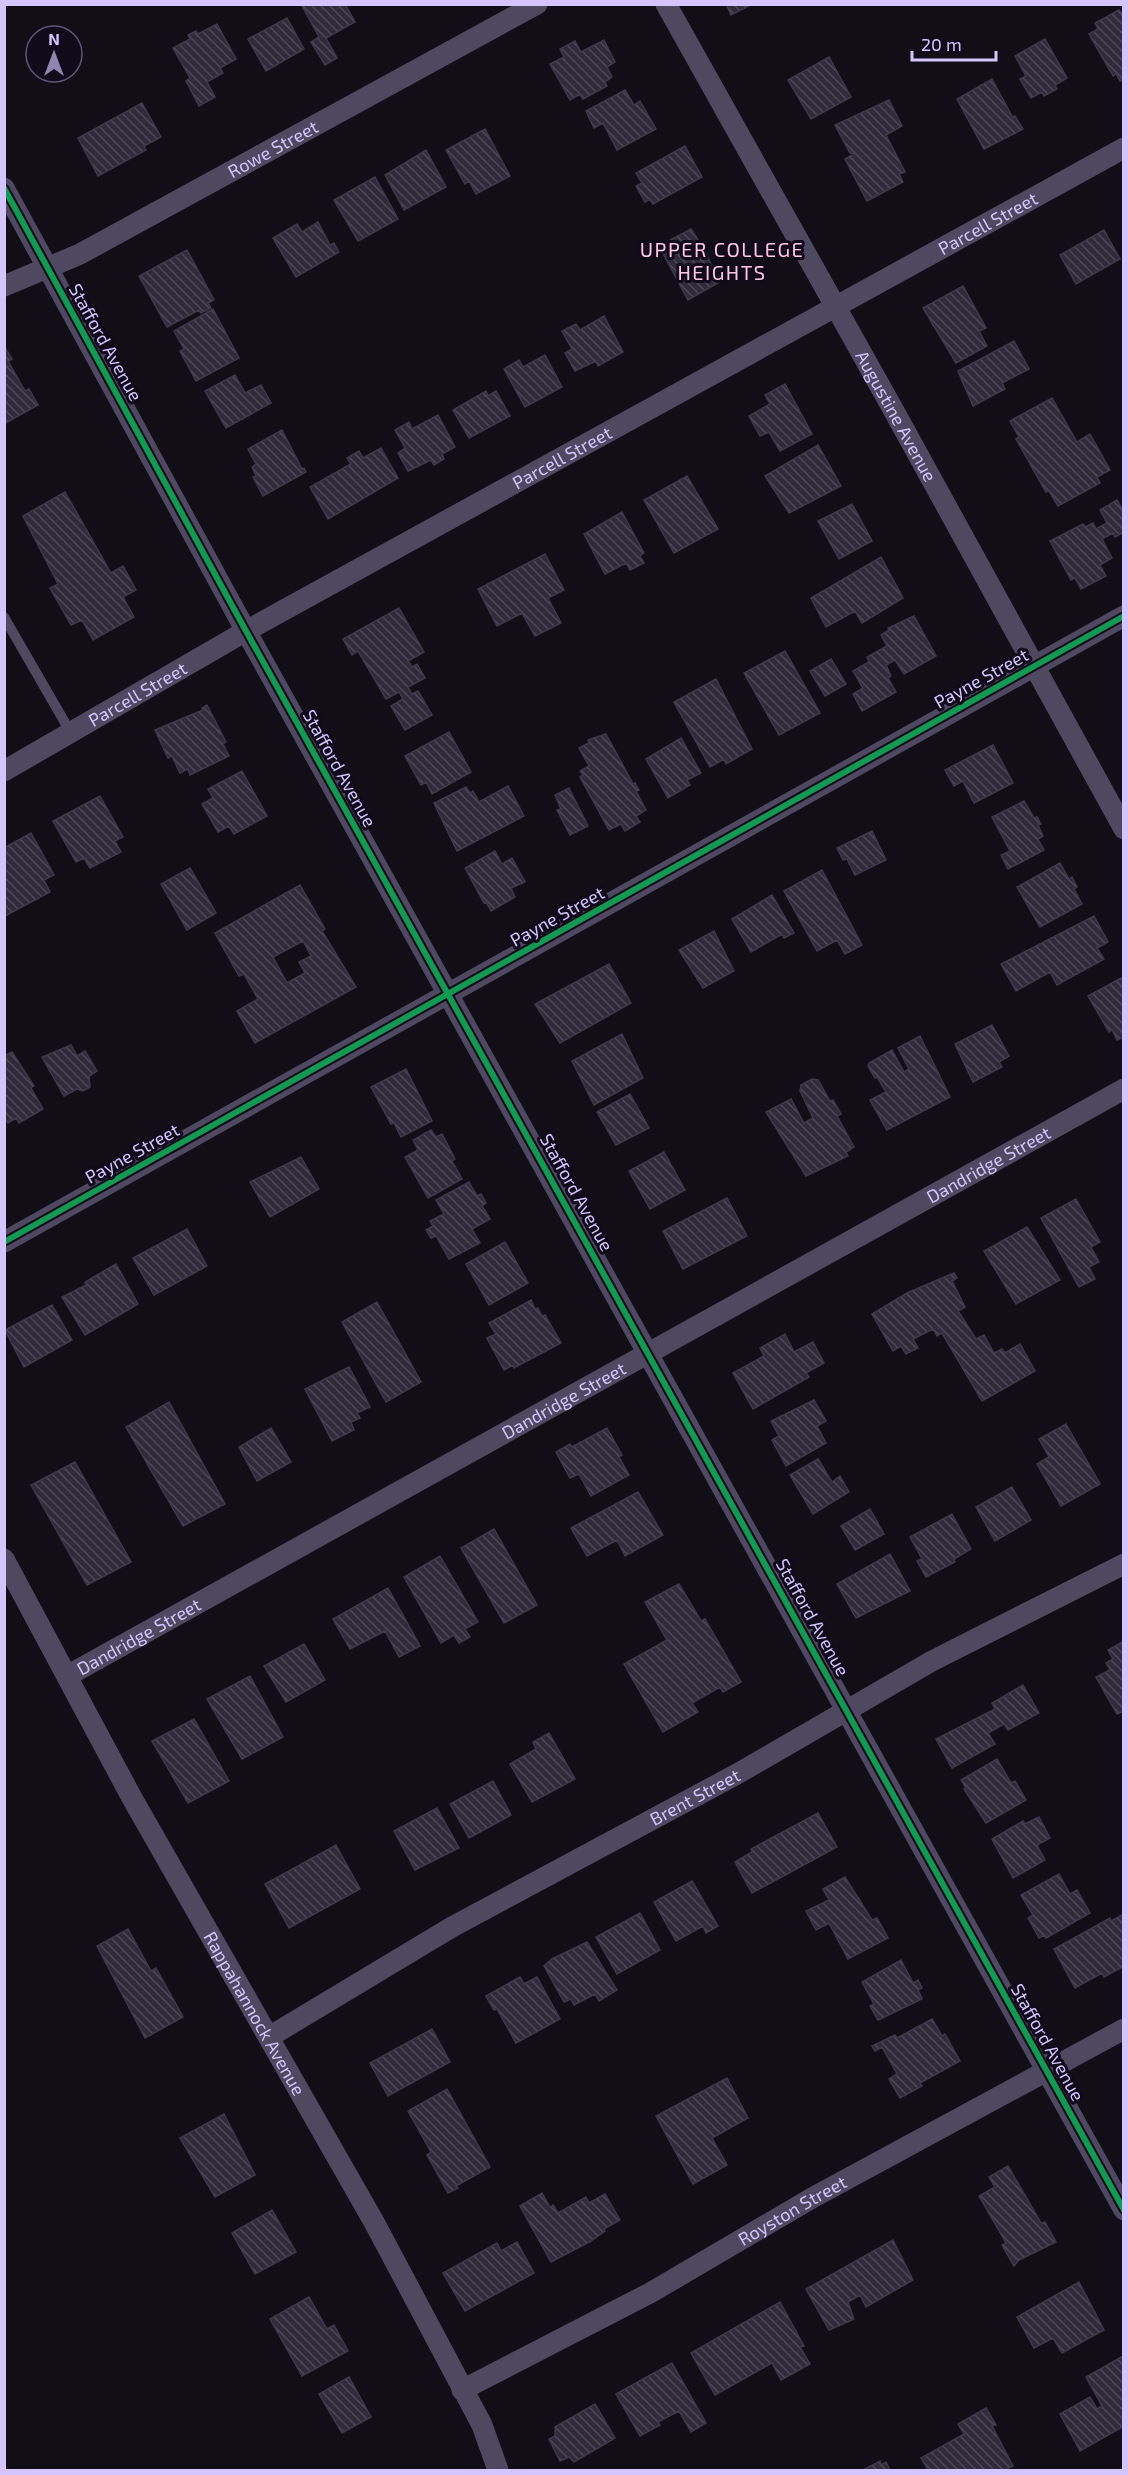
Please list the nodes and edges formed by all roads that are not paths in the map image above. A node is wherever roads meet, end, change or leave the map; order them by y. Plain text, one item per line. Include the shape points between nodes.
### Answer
1 (537, 4) edge
2 (666, 4) edge
3 (1124, 148) edge
4 (4, 188) edge
5 (47, 266) junction
6 (4, 286) edge
7 (835, 307) junction
8 (1124, 616) edge
9 (4, 617) edge
10 (246, 631) junction
11 (1032, 667) junction
12 (71, 733) junction
13 (5, 770) edge
14 (1124, 829) edge
15 (448, 994) junction
16 (1124, 1089) edge
17 (4, 1242) edge
18 (649, 1353) junction
19 (4, 1560) edge
20 (1124, 1564) edge
21 (67, 1676) junction
22 (847, 1711) junction
23 (1124, 2030) edge
24 (269, 2037) junction
25 (1047, 2072) junction
26 (1124, 2210) edge
27 (462, 2390) junction
28 (498, 2470) edge

1 - 5 street, Rowe Street via 80,254
2 - 7 street, Augustine Avenue
3 - 7 street, Parcell Street
4 - 5 street, Stafford Avenue
5 - 6 street, Rowe Street
5 - 10 street, Stafford Avenue
7 - 10 street, Parcell Street
7 - 11 street, Augustine Avenue
8 - 11 street, Payne Street
9 - 12 lane
10 - 12 street, Parcell Street
10 - 15 street, Stafford Avenue
11 - 14 street, Augustine Avenue
11 - 15 street, Payne Street
12 - 13 street, Parcell Street
15 - 17 street, Payne Street
15 - 18 street, Stafford Avenue
16 - 18 street, Dandridge Street
18 - 21 street, Dandridge Street
18 - 22 street, Stafford Avenue
19 - 21 street, Rappahannock Avenue
20 - 22 street, Brent Street via 932,1661
21 - 24 street, Rappahannock Avenue
22 - 24 street, Brent Street via 452,1927
22 - 25 street, Stafford Avenue
23 - 25 street, Royston Street
24 - 27 street, Rappahannock Avenue
25 - 26 street, Stafford Avenue
25 - 27 street, Royston Street via 812,2198 650,2293
27 - 28 street, Rappahannock Avenue via 482,2426

